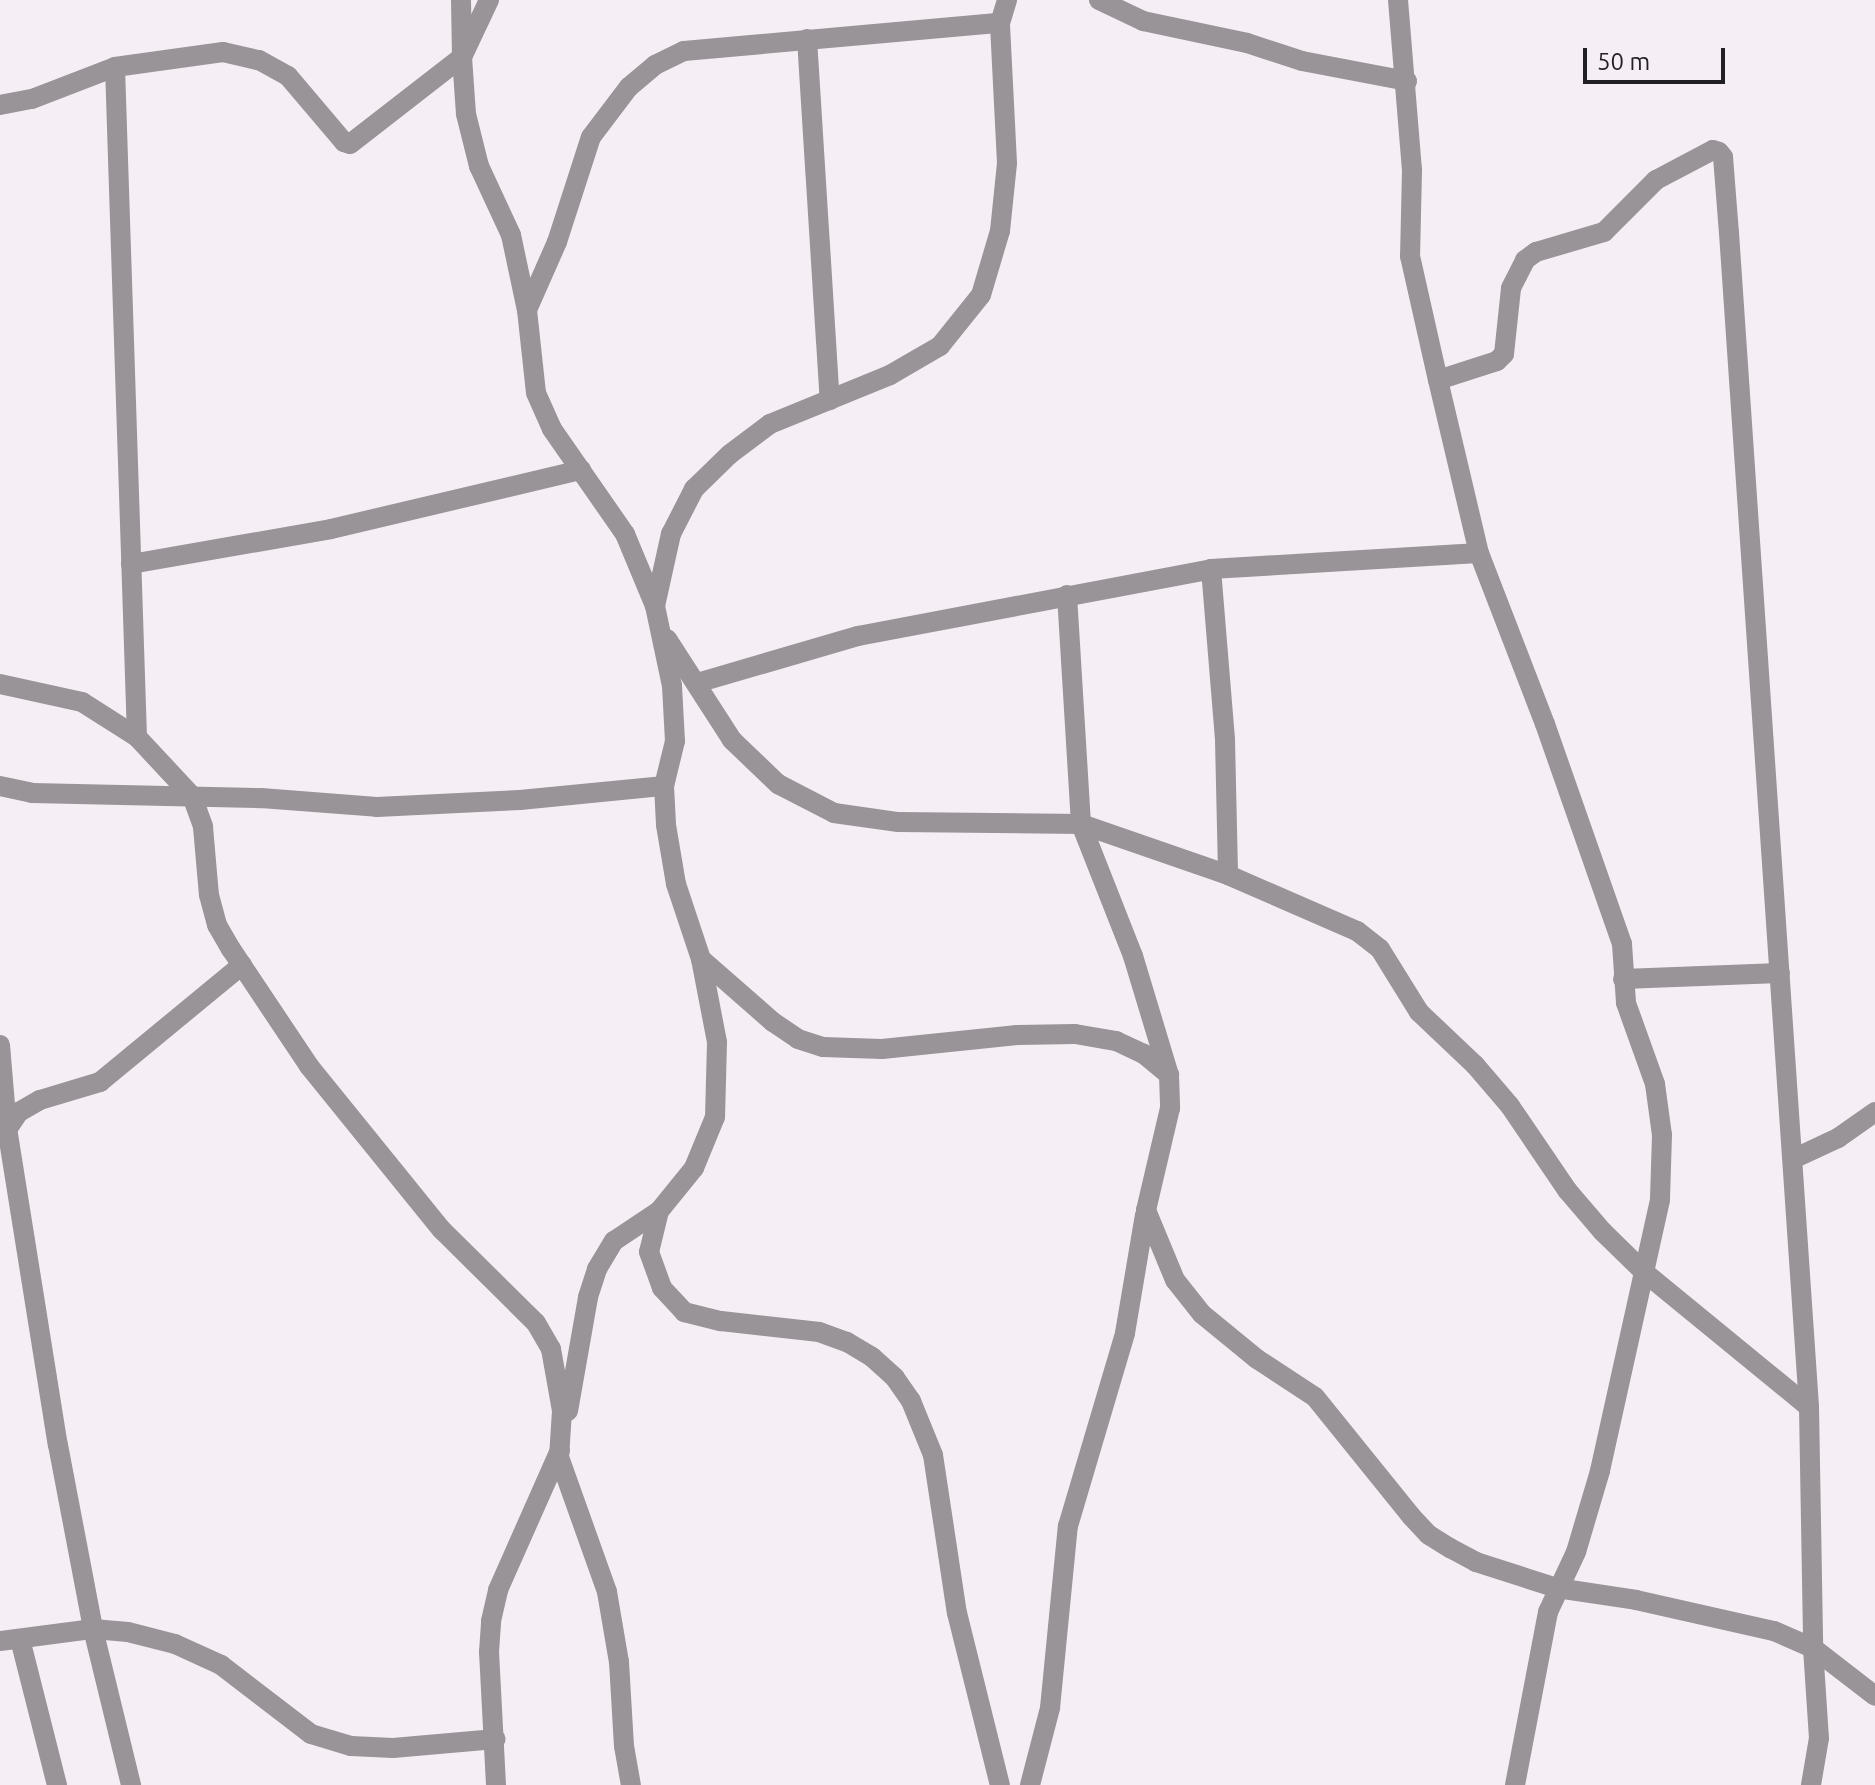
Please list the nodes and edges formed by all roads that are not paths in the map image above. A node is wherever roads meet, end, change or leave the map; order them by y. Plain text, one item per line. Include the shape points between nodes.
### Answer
1 (461, 0) edge
2 (489, 0) edge
3 (1007, 0) edge
4 (1099, 0) edge
5 (1398, 0) edge
6 (1000, 23) junction
7 (807, 39) junction
8 (462, 57) junction
9 (115, 67) junction
10 (1407, 81) junction
11 (0, 105) edge
12 (527, 310) junction
13 (1438, 380) junction
14 (830, 400) junction
15 (581, 470) junction
16 (1479, 553) junction
17 (131, 564) junction
18 (1211, 569) junction
19 (1067, 595) junction
20 (655, 606) junction
21 (664, 635) junction
22 (697, 683) junction
23 (0, 684) edge
24 (137, 737) junction
25 (0, 786) edge
26 (664, 786) junction
27 (192, 796) junction
28 (1081, 824) junction
29 (1228, 875) junction
30 (701, 959) junction
31 (242, 965) junction
32 (1780, 973) junction
33 (1623, 979) junction
34 (0, 1045) edge
35 (1169, 1075) junction
36 (1875, 1112) edge
37 (3, 1136) edge
38 (1793, 1159) junction
39 (1146, 1210) junction
40 (659, 1211) junction
41 (1644, 1272) junction
42 (1809, 1407) junction
43 (559, 1457) junction
44 (1557, 1588) junction
45 (93, 1629) junction
46 (10, 1640) edge
47 (1813, 1648) junction
48 (1875, 1696) edge
49 (496, 1739) junction
50 (57, 1785) edge
51 (131, 1785) edge
52 (496, 1785) edge
53 (631, 1785) edge
54 (1000, 1785) edge
55 (1030, 1785) edge
56 (1515, 1785) edge
57 (1811, 1785) edge

1 - 8 street
2 - 8 street
3 - 6 street
4 - 10 street via 1143,21
5 - 10 street
6 - 7 street
6 - 14 street via 1007,163 1000,231 981,295 940,346
7 - 12 street via 684,51 655,65 629,87 591,137 557,242
7 - 14 street
8 - 9 street via 350,144 288,76 259,60 223,52
8 - 12 street via 466,114 479,166 511,235
9 - 11 street via 32,99
9 - 17 street
10 - 13 street via 1410,256
12 - 15 street via 536,393 552,429
13 - 16 street
13 - 32 street via 1504,354 1511,288 1525,260 1604,232 1656,180 1713,150 1723,157
14 - 20 street via 770,424 694,489 671,534
15 - 17 street via 331,529
15 - 20 street via 625,534
16 - 18 street
16 - 33 street via 1622,944
17 - 24 street
18 - 19 street
18 - 29 street via 1225,740
19 - 22 street via 858,636
19 - 28 street
20 - 21 street
21 - 22 street
21 - 26 street via 675,741
22 - 28 street via 732,740 778,784 834,813 898,822
23 - 24 street via 82,702
24 - 27 street
25 - 27 street via 32,793
26 - 27 street via 377,807
26 - 30 street via 676,884
27 - 31 street via 203,827 217,925
28 - 29 street
28 - 35 street via 1133,956
29 - 41 street via 1357,931 1380,949 1419,1012 1484,1075 1567,1190
30 - 35 street via 773,1022 798,1039 823,1047 882,1049 1075,1034 1116,1041 1144,1054
30 - 40 street via 717,1042 715,1117 694,1168
31 - 37 street via 100,1082 40,1100 19,1112
31 - 43 street via 309,1066 442,1230 536,1323 551,1349 559,1384
32 - 33 street
32 - 38 street
33 - 41 street via 1626,1003 1655,1084 1662,1135 1660,1200
34 - 37 street
35 - 39 street via 1170,1108
36 - 38 street via 1838,1138
37 - 45 street
38 - 42 street
39 - 44 street via 1175,1280 1202,1314 1315,1397 1429,1535 1476,1562
39 - 55 street via 1125,1333 1068,1526 1050,1708
40 - 43 street via 614,1241 597,1269
40 - 54 street via 649,1252 662,1288 684,1312 819,1332 847,1342 895,1378 911,1401 933,1455 957,1613
41 - 42 street
41 - 44 street via 1600,1471 1576,1552
42 - 47 street
43 - 49 street via 498,1590 491,1621
43 - 53 street via 607,1592
44 - 47 street via 1717,1617 1774,1631
44 - 56 street
45 - 46 street
45 - 49 street via 128,1632 186,1649 221,1665 311,1734 351,1746 393,1748
45 - 51 street
46 - 50 street
47 - 48 street
47 - 57 street via 1819,1738
49 - 52 street

